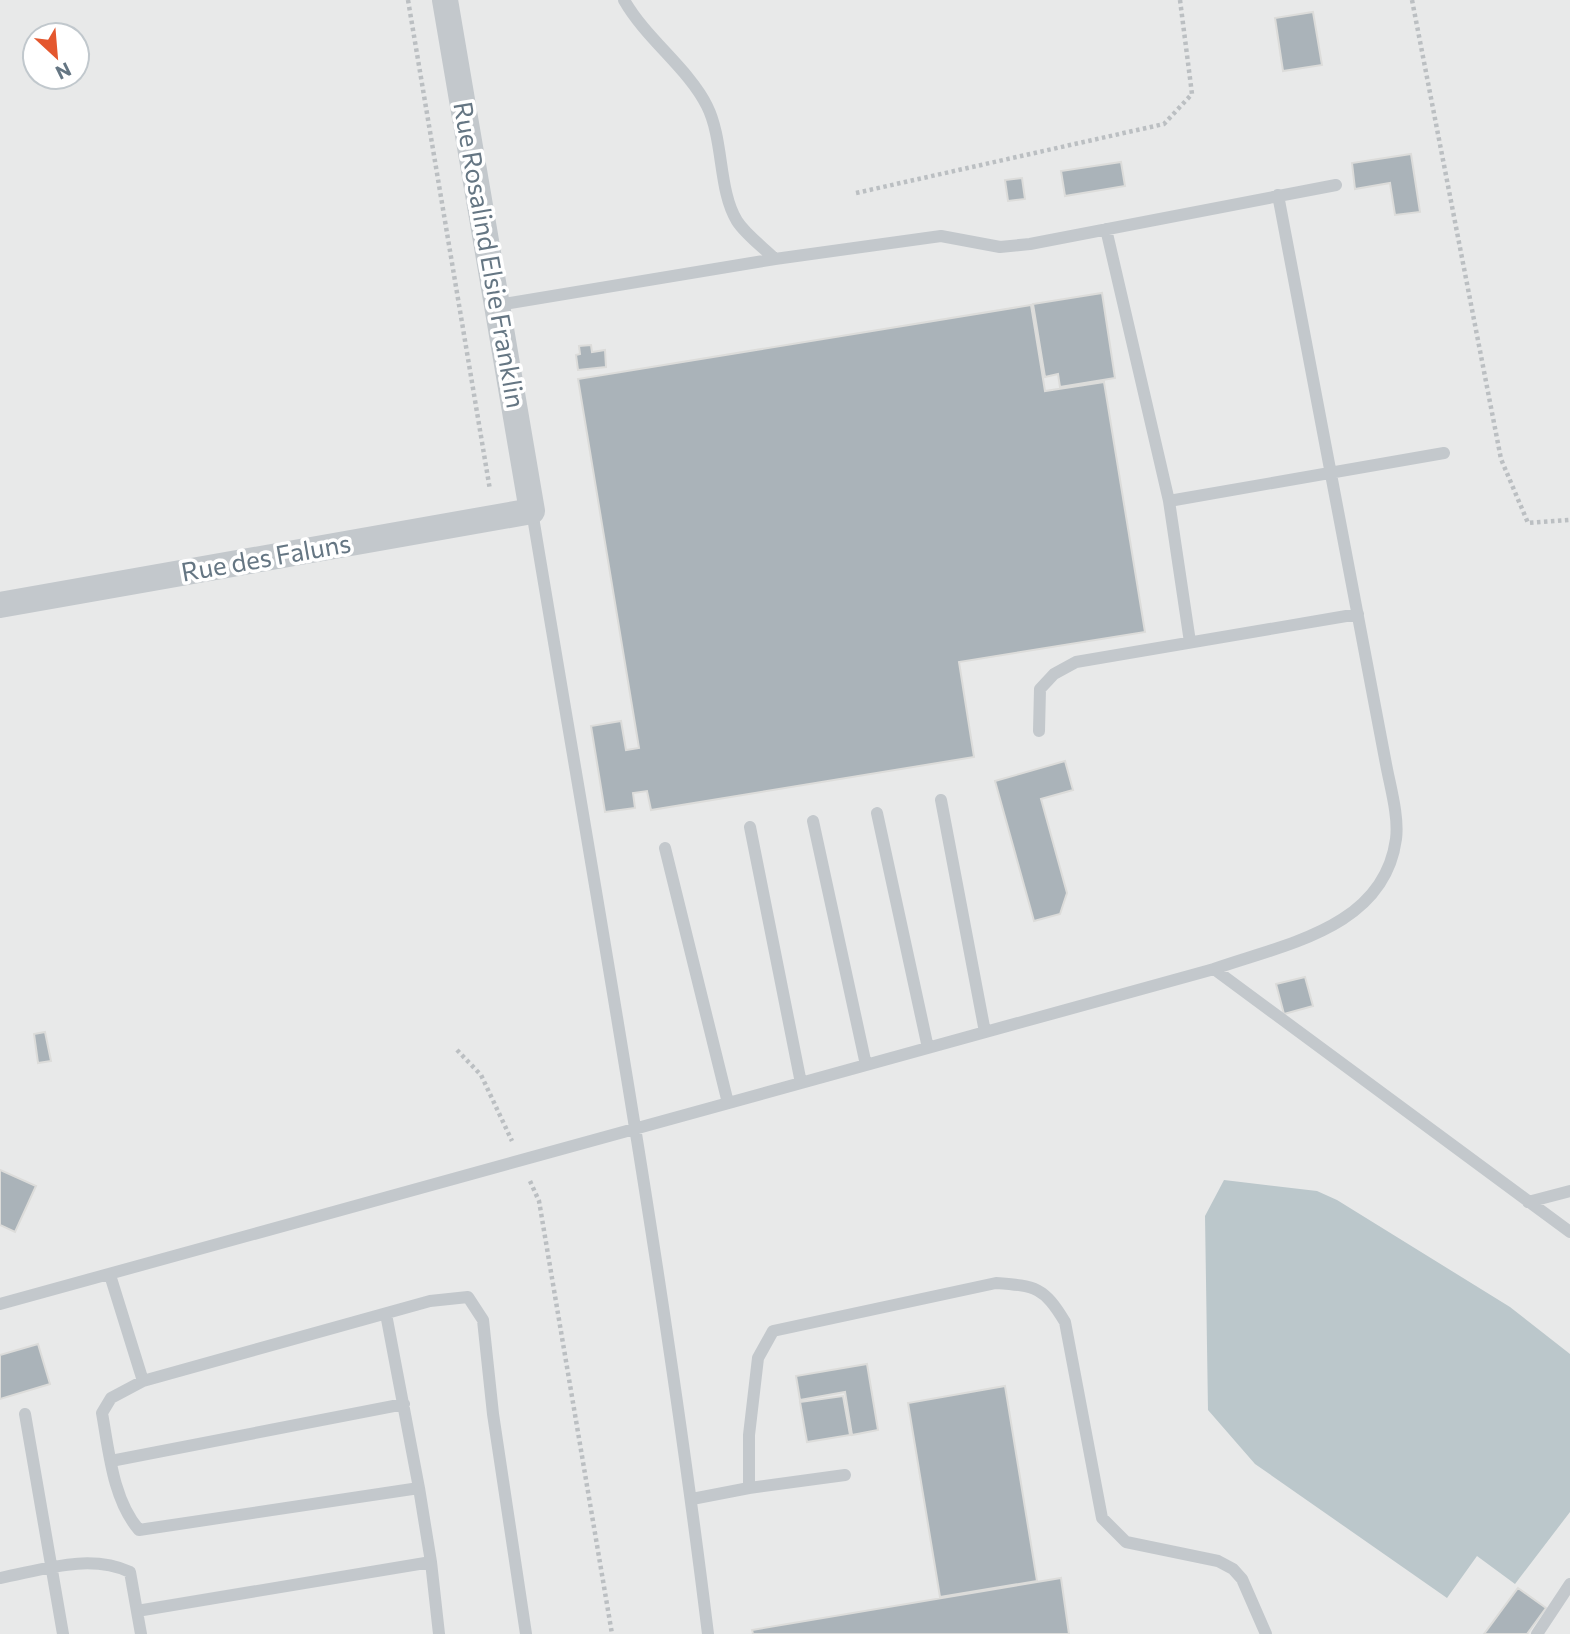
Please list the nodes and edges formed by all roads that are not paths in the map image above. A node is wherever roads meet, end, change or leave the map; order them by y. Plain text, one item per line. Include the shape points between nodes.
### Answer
1 (445, 0) edge
2 (624, 0) edge
3 (1336, 185) dead end
4 (1278, 195) junction
5 (1106, 229) junction
6 (775, 259) junction
7 (498, 305) junction
8 (1444, 453) dead end
9 (1332, 473) junction
10 (1169, 501) junction
11 (532, 511) junction
12 (0, 605) edge
13 (1358, 614) junction
14 (1190, 642) junction
15 (1039, 731) dead end
16 (942, 800) dead end
17 (877, 813) dead end
18 (813, 821) dead end
19 (750, 827) dead end
20 (665, 848) dead end
21 (1214, 969) junction
22 (985, 1032) junction
23 (928, 1048) junction
24 (866, 1065) junction
25 (801, 1083) junction
26 (728, 1102) junction
27 (636, 1128) junction
28 (1570, 1191) edge
29 (1528, 1202) junction
30 (1570, 1232) edge
31 (110, 1275) junction
32 (0, 1304) edge
33 (386, 1314) junction
34 (143, 1381) junction
35 (404, 1404) junction
36 (26, 1414) dead end
37 (111, 1461) junction
38 (845, 1475) dead end
39 (419, 1488) junction
40 (749, 1488) junction
41 (692, 1499) junction
42 (431, 1562) junction
43 (53, 1568) junction
44 (0, 1578) edge
45 (1570, 1584) edge
46 (137, 1611) junction
47 (64, 1634) edge
48 (141, 1634) edge
49 (439, 1634) edge
50 (526, 1634) edge
51 (708, 1634) edge
52 (1266, 1634) edge
53 (1537, 1634) edge

1 - 7 street, Rue Rosalind Elsie Franklin
2 - 6 lane via 707,106 721,149 730,206 738,222
3 - 4 lane
4 - 5 lane
4 - 9 lane
5 - 6 lane via 1010,246 941,236
5 - 10 lane
6 - 7 lane
7 - 11 street, Rue Rosalind Elsie Franklin
8 - 9 lane
9 - 10 lane
9 - 13 lane
10 - 14 lane
11 - 12 street, Rue des Faluns
11 - 27 lane
13 - 14 lane
13 - 21 lane via 1397,837 1388,873 1370,898 1334,927
14 - 15 lane via 1076,662 1054,674 1040,689
16 - 22 lane
17 - 23 lane
18 - 24 lane
19 - 25 lane
20 - 26 lane
21 - 22 lane
21 - 29 lane
22 - 23 lane
23 - 24 lane
24 - 25 lane
25 - 26 lane
26 - 27 lane
27 - 31 lane
27 - 41 lane
28 - 29 lane
29 - 30 lane
31 - 32 lane
31 - 34 lane
33 - 34 lane
33 - 35 lane
33 - 50 lane via 430,1301 468,1297 484,1320
34 - 37 lane via 111,1398 102,1413
35 - 37 lane
35 - 39 lane
36 - 43 lane
37 - 39 lane via 127,1516 139,1530
38 - 40 lane
39 - 42 lane
40 - 41 lane
40 - 52 lane via 749,1435 758,1358 773,1331 996,1283 1030,1286 1048,1295 1065,1322 1102,1518 1126,1542 1218,1561 1233,1569
41 - 51 lane
42 - 46 lane
42 - 49 lane
43 - 44 lane
43 - 46 lane via 113,1564 130,1572
43 - 47 lane
45 - 53 lane
46 - 48 lane

